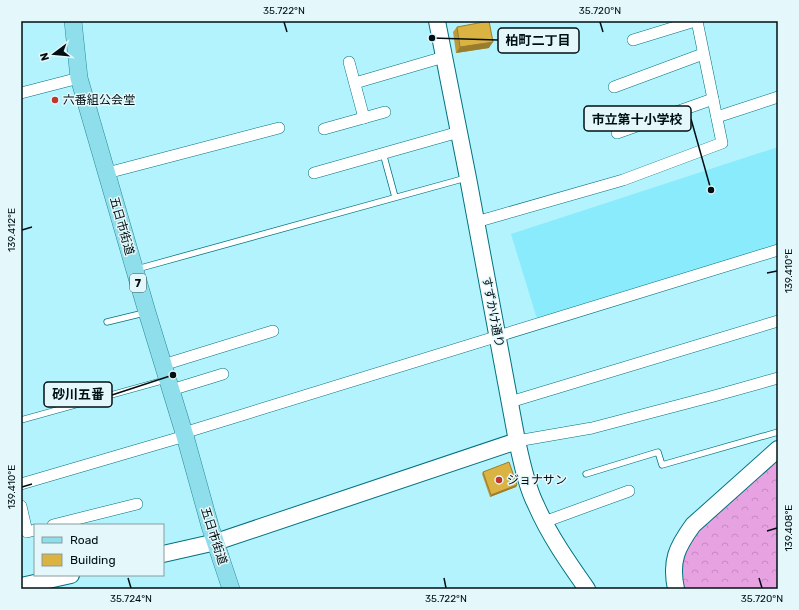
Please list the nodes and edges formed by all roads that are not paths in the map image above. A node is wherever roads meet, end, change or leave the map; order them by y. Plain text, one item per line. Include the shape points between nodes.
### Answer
1 (73, 21) edge
2 (437, 21) edge
3 (696, 21) edge
4 (634, 40) dead end
5 (704, 54) junction
6 (444, 57) junction
7 (349, 62) dead end
8 (80, 78) junction
9 (355, 83) junction
10 (614, 87) dead end
11 (21, 93) edge
12 (778, 97) edge
13 (713, 99) junction
14 (385, 112) dead end
15 (717, 117) junction
16 (364, 118) junction
17 (279, 128) dead end
18 (324, 129) dead end
19 (459, 132) junction
20 (617, 133) dead end
21 (383, 153) junction
22 (107, 173) junction
23 (314, 173) dead end
24 (468, 178) junction
25 (395, 197) junction
26 (476, 222) junction
27 (778, 250) edge
28 (134, 269) junction
29 (147, 312) junction
30 (778, 321) edge
31 (107, 322) dead end
32 (273, 331) dead end
33 (498, 336) junction
34 (223, 374) dead end
35 (167, 378) junction
36 (778, 378) edge
37 (510, 402) junction
38 (21, 420) edge
39 (778, 432) edge
40 (185, 436) junction
41 (517, 441) junction
42 (778, 449) edge
43 (586, 474) dead end
44 (21, 484) edge
45 (629, 491) dead end
46 (137, 504) dead end
47 (21, 506) edge
48 (544, 522) junction
49 (57, 524) edge
50 (34, 530) edge
51 (216, 542) junction
52 (164, 554) edge
53 (66, 576) edge
54 (21, 586) edge
55 (231, 589) edge
56 (587, 589) edge
57 (676, 589) edge

1 - 8 main road, 五日市街道 / 7
2 - 6 street, すずかけ通り
3 - 4 street
3 - 5 street
5 - 10 street
5 - 13 street
6 - 9 street
6 - 19 street, すずかけ通り
7 - 9 street
8 - 11 street
8 - 22 main road, 五日市街道 / 7
9 - 16 street
12 - 15 street
13 - 15 street
13 - 20 street
14 - 16 street
15 - 26 street via 722,143 623,180
16 - 18 street
17 - 22 street
19 - 21 street
19 - 24 street, すずかけ通り
21 - 23 street
21 - 25 lane
22 - 28 main road, 五日市街道 / 7
24 - 25 lane
24 - 26 street, すずかけ通り
25 - 28 lane
26 - 33 street, すずかけ通り
27 - 33 street
28 - 29 main road, 五日市街道 / 7
29 - 31 lane
29 - 35 main road, 五日市街道 / 7
30 - 37 street
32 - 35 street
33 - 37 street, すずかけ通り
33 - 40 street via 190,431
34 - 35 street
35 - 38 lane
35 - 40 main road, 五日市街道 / 7
36 - 41 street via 592,428
37 - 41 street, すずかけ通り
39 - 43 lane via 662,465 658,452
40 - 44 street
40 - 51 main road, 五日市街道 / 7
41 - 48 street, すずかけ通り via 529,487
41 - 51 street
42 - 57 street via 693,525 677,551 673,565
45 - 48 street
46 - 49 street
47 - 50 street via 27,532
48 - 56 street, すずかけ通り
51 - 52 street
51 - 55 main road, 五日市街道 / 7
53 - 54 street

